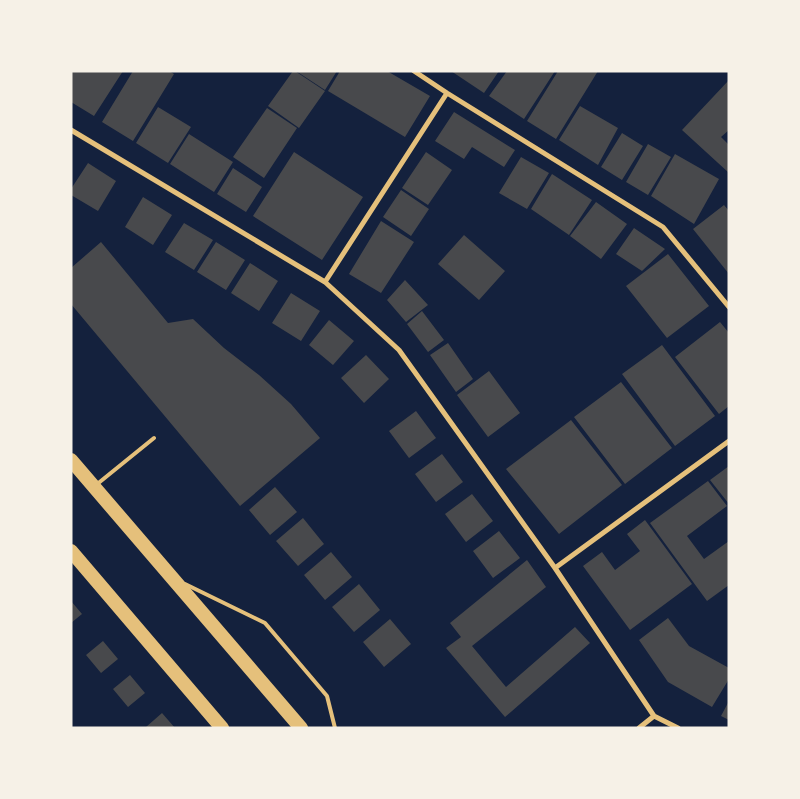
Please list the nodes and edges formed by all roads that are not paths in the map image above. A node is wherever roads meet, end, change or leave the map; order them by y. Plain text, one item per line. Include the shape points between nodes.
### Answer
1 (414, 71) edge
2 (447, 93) junction
3 (71, 130) edge
4 (326, 282) junction
5 (729, 307) edge
6 (154, 438) dead end
7 (729, 441) edge
8 (71, 460) edge
9 (94, 487) junction
10 (71, 551) edge
11 (555, 568) junction
12 (172, 578) junction
13 (654, 716) junction
14 (222, 728) edge
15 (301, 728) edge
16 (335, 728) edge
17 (640, 728) edge
18 (678, 728) edge

1 - 2 street
2 - 4 street
2 - 5 street via 663,227
3 - 4 street
4 - 11 street via 399,350
6 - 9 lane
7 - 11 street
8 - 9 highway
9 - 12 highway
10 - 14 highway
11 - 13 street
12 - 15 highway
12 - 16 lane via 265,623 327,696
13 - 17 street
13 - 18 street

